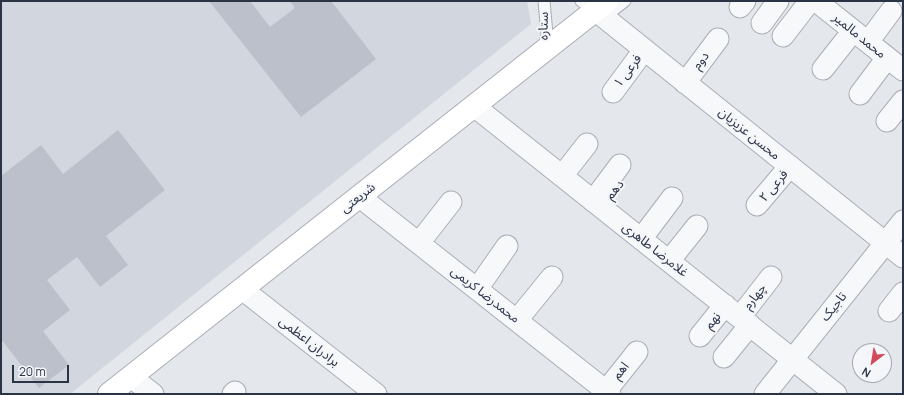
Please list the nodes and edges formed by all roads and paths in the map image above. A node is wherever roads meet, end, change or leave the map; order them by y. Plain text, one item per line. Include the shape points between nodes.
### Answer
1 (544, 1) edge
2 (625, 1) edge
3 (778, 1) edge
4 (822, 3) edge
5 (597, 7) edge
6 (891, 11) dead end
7 (762, 23) dead end
8 (783, 36) dead end
9 (860, 37) junction
10 (718, 39) dead end
11 (644, 50) junction
12 (549, 53) junction
13 (897, 60) edge
14 (822, 69) dead end
15 (685, 82) junction
16 (613, 92) dead end
17 (860, 94) dead end
18 (903, 101) edge
19 (480, 112) junction
20 (887, 121) dead end
21 (446, 142) dead end
22 (587, 144) dead end
23 (790, 166) junction
24 (625, 169) dead end
25 (562, 176) junction
26 (672, 198) dead end
27 (364, 200) junction
28 (451, 202) dead end
29 (597, 204) junction
30 (757, 205) dead end
31 (903, 221) edge
32 (696, 226) dead end
33 (641, 239) junction
34 (886, 243) junction
35 (419, 244) junction
36 (508, 246) dead end
37 (903, 257) edge
38 (669, 261) junction
39 (552, 277) dead end
40 (771, 277) dead end
41 (477, 289) junction
42 (246, 292) junction
43 (903, 293) edge
44 (889, 311) dead end
45 (738, 316) junction
46 (517, 320) junction
47 (700, 336) dead end
48 (637, 352) dead end
49 (724, 357) dead end
50 (793, 359) junction
51 (137, 387) edge
52 (369, 392) edge
53 (608, 392) edge
54 (831, 392) edge
55 (109, 394) edge
56 (765, 394) edge

1 - 12 lane, ستاره
2 - 5 lane
3 - 7 street
4 - 8 street
4 - 9 street, محمد مالمیر
5 - 11 street, محسن عزیزیان
5 - 12 main road, شریعتی
6 - 9 street
9 - 13 street, محمد مالمیر
9 - 14 street
10 - 15 street, دوم
11 - 15 street, محسن عزیزیان
11 - 16 street, فرعی ۱
12 - 19 main road, شریعتی
13 - 17 street
15 - 23 street, محسن عزیزیان
18 - 20 street
19 - 25 street, غلامرضا طاهری
19 - 27 main road, شریعتی
21 - 27 lane
22 - 25 street
23 - 30 street, فرعی ۲
23 - 34 street, محسن عزیزیان
24 - 29 street
25 - 29 street, غلامرضا طاهری
26 - 33 street
27 - 35 street, محمدرضا کریمی
27 - 42 main road, شریعتی
28 - 35 street
29 - 33 street, غلامرضا طاهری
31 - 34 street, تاجیک
32 - 38 street
33 - 38 street, غلامرضا طاهری
34 - 37 street, محسن عزیزیان
34 - 50 street, تاجیک
35 - 41 street, محمدرضا کریمی
36 - 41 street
38 - 45 street, غلامرضا طاهری
39 - 46 street
40 - 45 street, چهارم
41 - 46 street, محمدرضا کریمی
42 - 51 main road, شریعتی
42 - 52 street, برادران اعظمی
43 - 44 street
45 - 47 street, نهم
45 - 49 street
45 - 50 street, غلامرضا طاهری
46 - 53 street, محمدرضا کریمی
48 - 53 street, اهم
50 - 54 street, غلامرضا طاهری
50 - 56 street, تاجیک
51 - 55 main road, شریعتی

